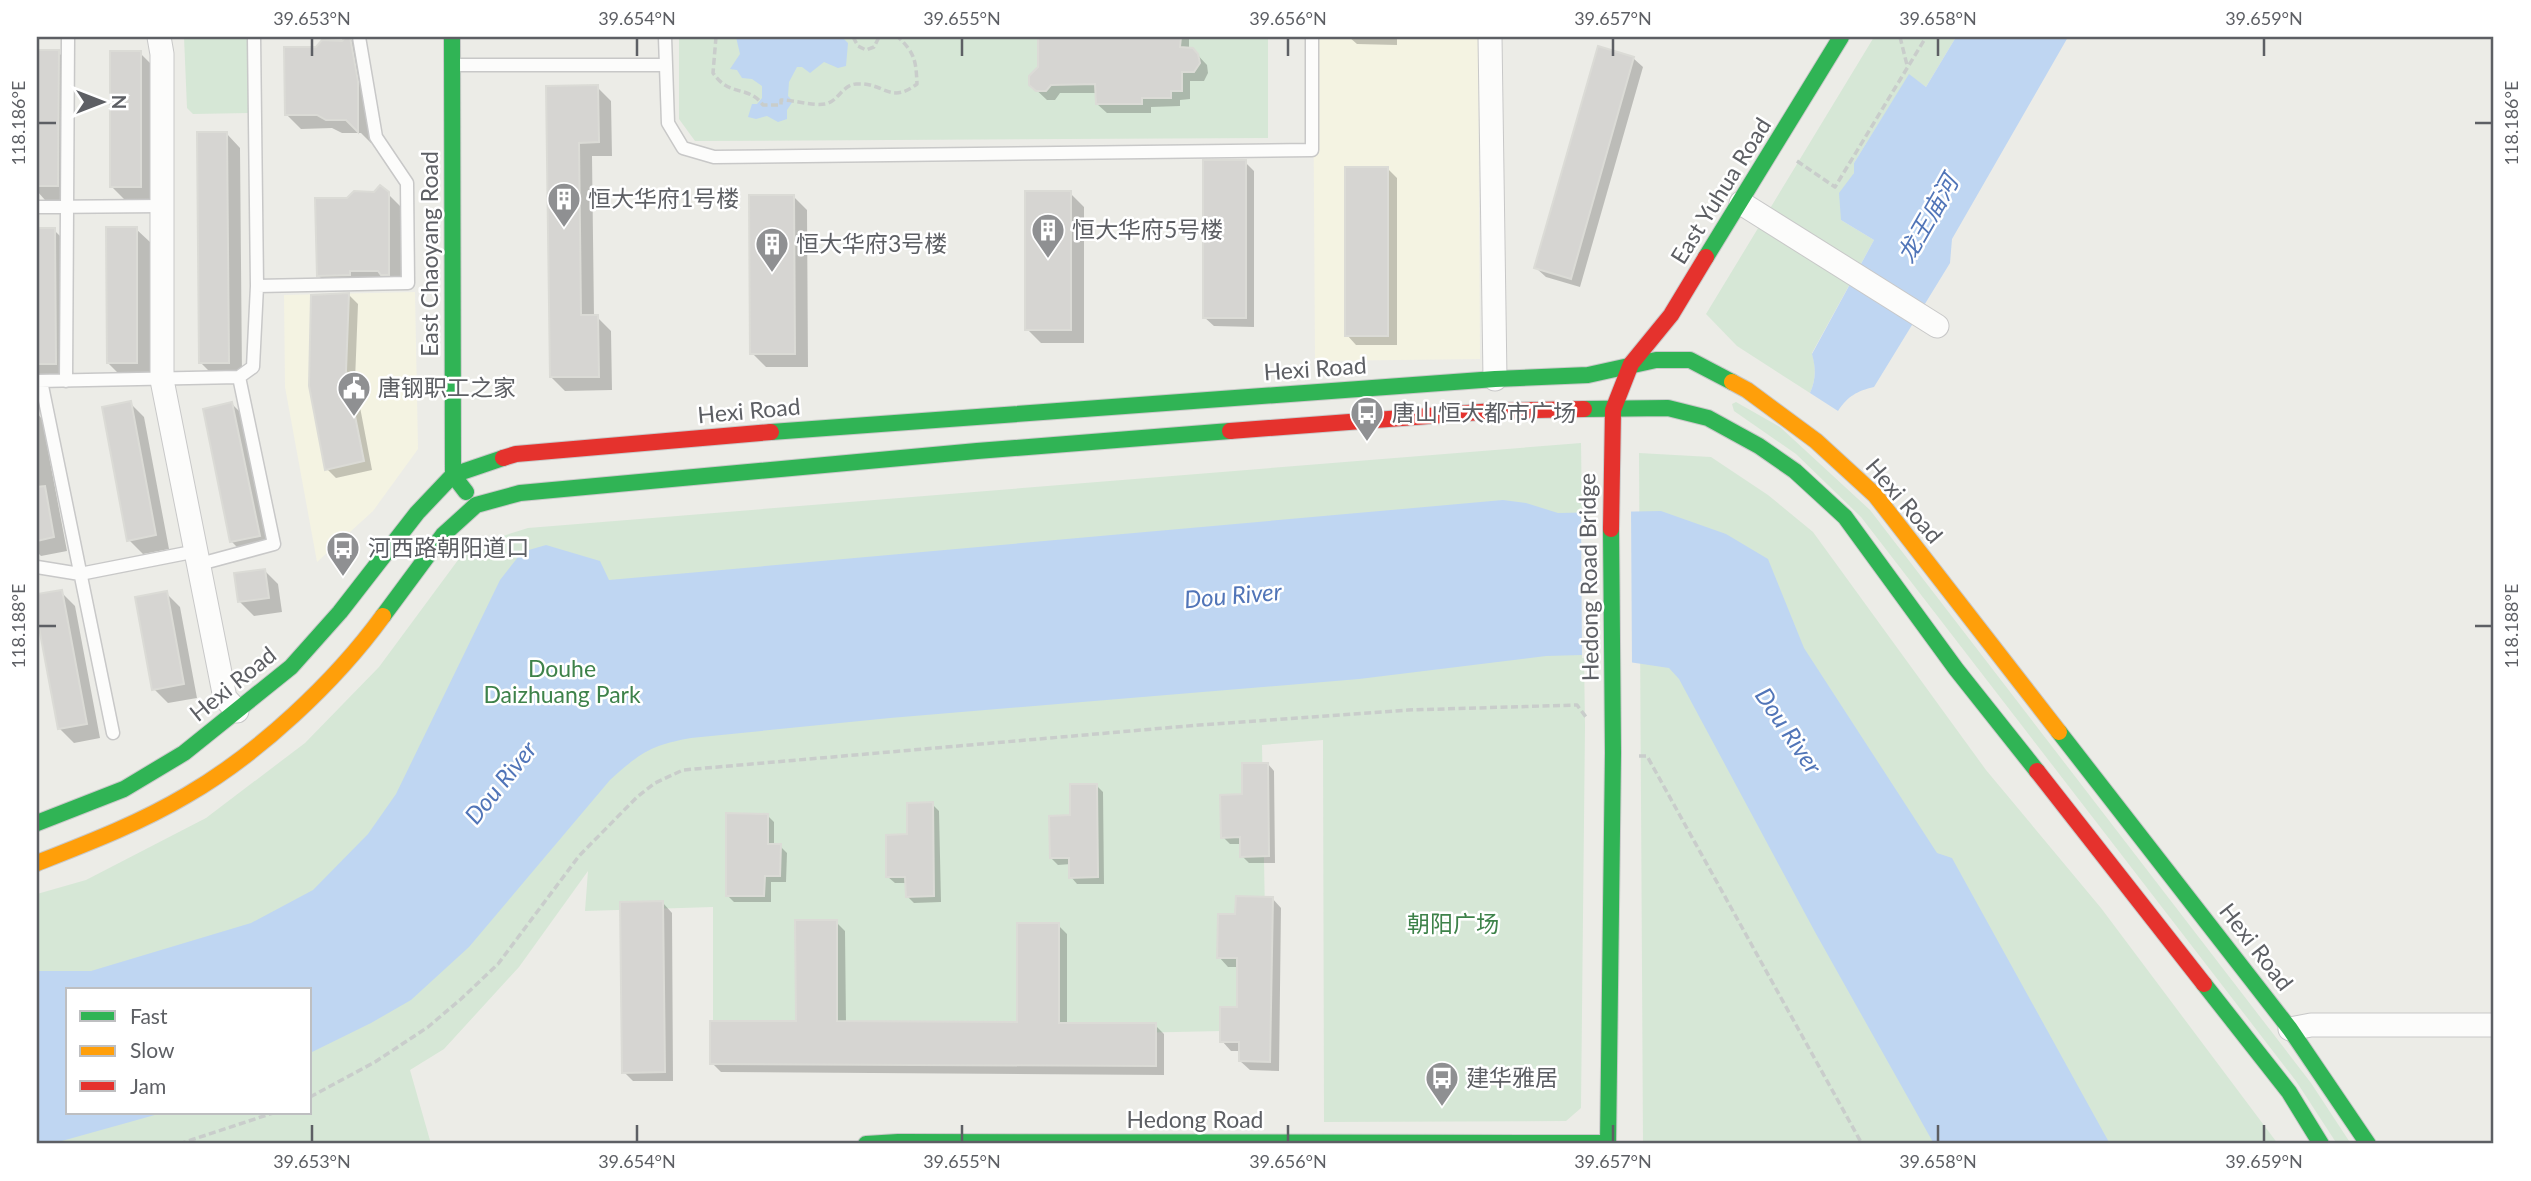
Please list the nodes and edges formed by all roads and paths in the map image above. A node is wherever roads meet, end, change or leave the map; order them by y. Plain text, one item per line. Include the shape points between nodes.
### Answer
1 (68, 37) edge
2 (159, 37) edge
3 (254, 37) edge
4 (359, 37) edge
5 (665, 37) edge
6 (716, 37) edge
7 (853, 37) edge
8 (879, 37) edge
9 (898, 37) edge
10 (1312, 37) edge
11 (1490, 37) edge
12 (1841, 37) edge
13 (1900, 37) edge
14 (1926, 37) edge
15 (449, 38) edge
16 (452, 65) junction
17 (666, 65) junction
18 (1908, 67) junction
19 (1789, 156) dead end
20 (1741, 203) junction
21 (163, 206) junction
22 (37, 207) edge
23 (67, 207) junction
24 (257, 286) junction
25 (1937, 326) dead end
26 (1631, 364) junction
27 (239, 377) junction
28 (1495, 379) junction
29 (163, 380) junction
30 (66, 381) junction
31 (39, 382) edge
32 (1613, 410) junction
33 (453, 475) junction
34 (476, 505) junction
35 (198, 557) junction
36 (37, 567) edge
37 (80, 573) junction
38 (1614, 693) joint
39 (237, 711) junction
40 (1591, 724) dead end
41 (113, 733) dead end
42 (1614, 753) junction
43 (37, 823) edge
44 (37, 863) edge
45 (2494, 1025) edge
46 (2290, 1029) junction
47 (312, 1096) edge
48 (270, 1114) edge
49 (179, 1144) edge
50 (866, 1144) edge
51 (1608, 1144) edge
52 (1862, 1144) edge
53 (2321, 1144) edge
54 (2368, 1144) edge

1 - 23 lane
2 - 21 street
3 - 24 lane
4 - 24 lane via 376,136 407,183 408,283
5 - 17 lane
6 - 9 path via 713,73 722,86 756,96 763,105 781,105 781,100 825,104 855,84 905,94 917,85 916,61
7 - 8 path via 858,47 866,50 874,47
10 - 17 lane via 1312,150 714,157 683,148 668,123
11 - 28 street
12 - 20 main road, East Yuhua Road
13 - 18 path
14 - 18 path
15 - 16 main road, East Chaoyang Road
16 - 17 lane
16 - 33 main road, East Chaoyang Road
18 - 19 path via 1835,187
20 - 25 street
20 - 26 main road, East Yuhua Road via 1671,315
21 - 23 lane
21 - 29 street
22 - 23 lane
23 - 30 lane
24 - 27 lane via 253,367
26 - 28 main road, Hexi Road via 1588,375
26 - 32 main road, East Yuhua Road
26 - 46 main road, Hexi Road via 1690,360 1747,390 1816,441 1875,495
27 - 29 lane
27 - 35 lane via 274,544
28 - 33 main road, Hexi Road via 886,422 516,454
29 - 30 lane
29 - 35 street
30 - 31 lane
31 - 37 lane
32 - 34 main road via 1494,411 977,451 520,493
32 - 38 main road, Hedong Road Bridge
32 - 53 main road via 1668,408 1709,418 1795,471 1845,517 1956,669 2289,1092
33 - 34 main road
33 - 39 main road, Hexi Road via 416,513 291,667
34 - 44 main road via 443,535 375,627 322,687 249,753 188,795
35 - 37 lane
35 - 39 street via 225,698
36 - 37 lane
37 - 41 lane
38 - 42 main road, Hedong Road
39 - 43 main road, Hexi Road via 184,753 124,789
40 - 47 path via 1577,705 1408,710 683,771 637,797 579,856 498,964 461,999 375,1062
42 - 51 main road, Hedong Road
42 - 52 path via 1647,756
45 - 46 street via 2311,1025
46 - 54 main road, Hexi Road
48 - 49 path
50 - 51 main road, Hedong Road

